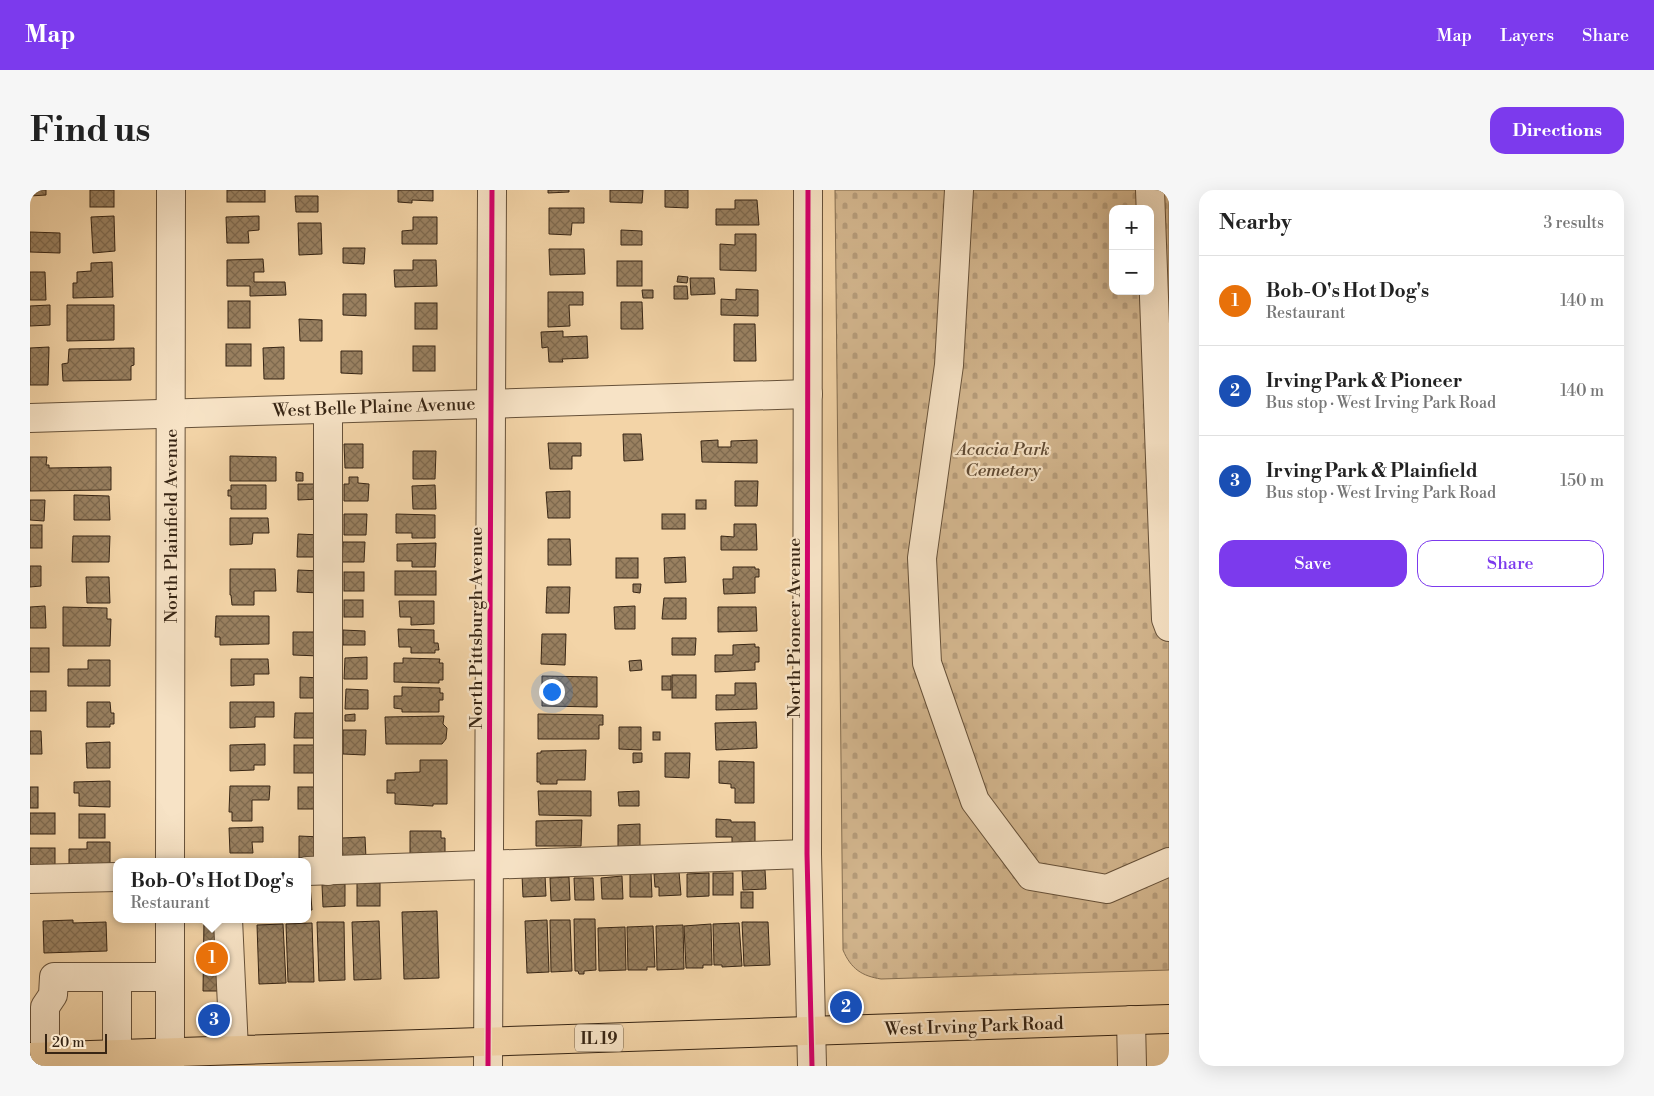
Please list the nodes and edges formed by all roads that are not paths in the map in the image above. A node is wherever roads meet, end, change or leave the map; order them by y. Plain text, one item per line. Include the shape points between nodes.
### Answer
1 (171, 190) edge
2 (492, 190) edge
3 (808, 190) edge
4 (959, 190) edge
5 (1150, 190) edge
6 (808, 394) junction
7 (491, 404) junction
8 (328, 409) junction
9 (171, 414) junction
10 (30, 418) edge
11 (1169, 627) edge
12 (808, 854) junction
13 (170, 858) edge
14 (1169, 862) edge
15 (488, 864) junction
16 (317, 871) edge
17 (113, 877) edge
18 (30, 879) edge
19 (170, 923) edge
20 (228, 923) edge
21 (117, 977) junction
22 (170, 977) junction
23 (1169, 1019) edge
24 (1131, 1020) junction
25 (811, 1031) junction
26 (234, 1050) junction
27 (117, 1054) junction
28 (488, 1054) edge
29 (37, 1057) edge
30 (170, 1059) edge
31 (812, 1066) edge
32 (1132, 1066) edge

1 - 9 street, North Plainfield Avenue
2 - 7 street, North Pittsburgh Avenue
3 - 6 street, North Pioneer Avenue
4 - 14 street via 950,365 922,558 927,664 975,801 1031,876 1107,889
5 - 11 street via 1166,619
6 - 7 street, West Belle Plaine Avenue
6 - 12 street, North Pioneer Avenue
7 - 8 street, West Belle Plaine Avenue
7 - 15 street, North Pittsburgh Avenue
8 - 9 street, West Belle Plaine Avenue
8 - 16 street
9 - 10 street, West Belle Plaine Avenue
9 - 13 street, North Plainfield Avenue
12 - 15 street
12 - 25 street, North Pioneer Avenue
15 - 16 street
15 - 28 street, North Pittsburgh Avenue
17 - 18 street
19 - 22 street
20 - 26 street
21 - 22 street
21 - 27 street
21 - 29 street via 54,977 53,995 45,1007
22 - 30 street
23 - 24 main road, West Irving Park Road / IL 19
24 - 25 main road, West Irving Park Road / IL 19
24 - 32 street
25 - 28 main road, West Irving Park Road / IL 19
25 - 31 street, North Pioneer Avenue
26 - 28 main road, West Irving Park Road / IL 19
26 - 30 main road, West Irving Park Road / IL 19
27 - 29 main road, West Irving Park Road / IL 19
27 - 30 main road, West Irving Park Road / IL 19

